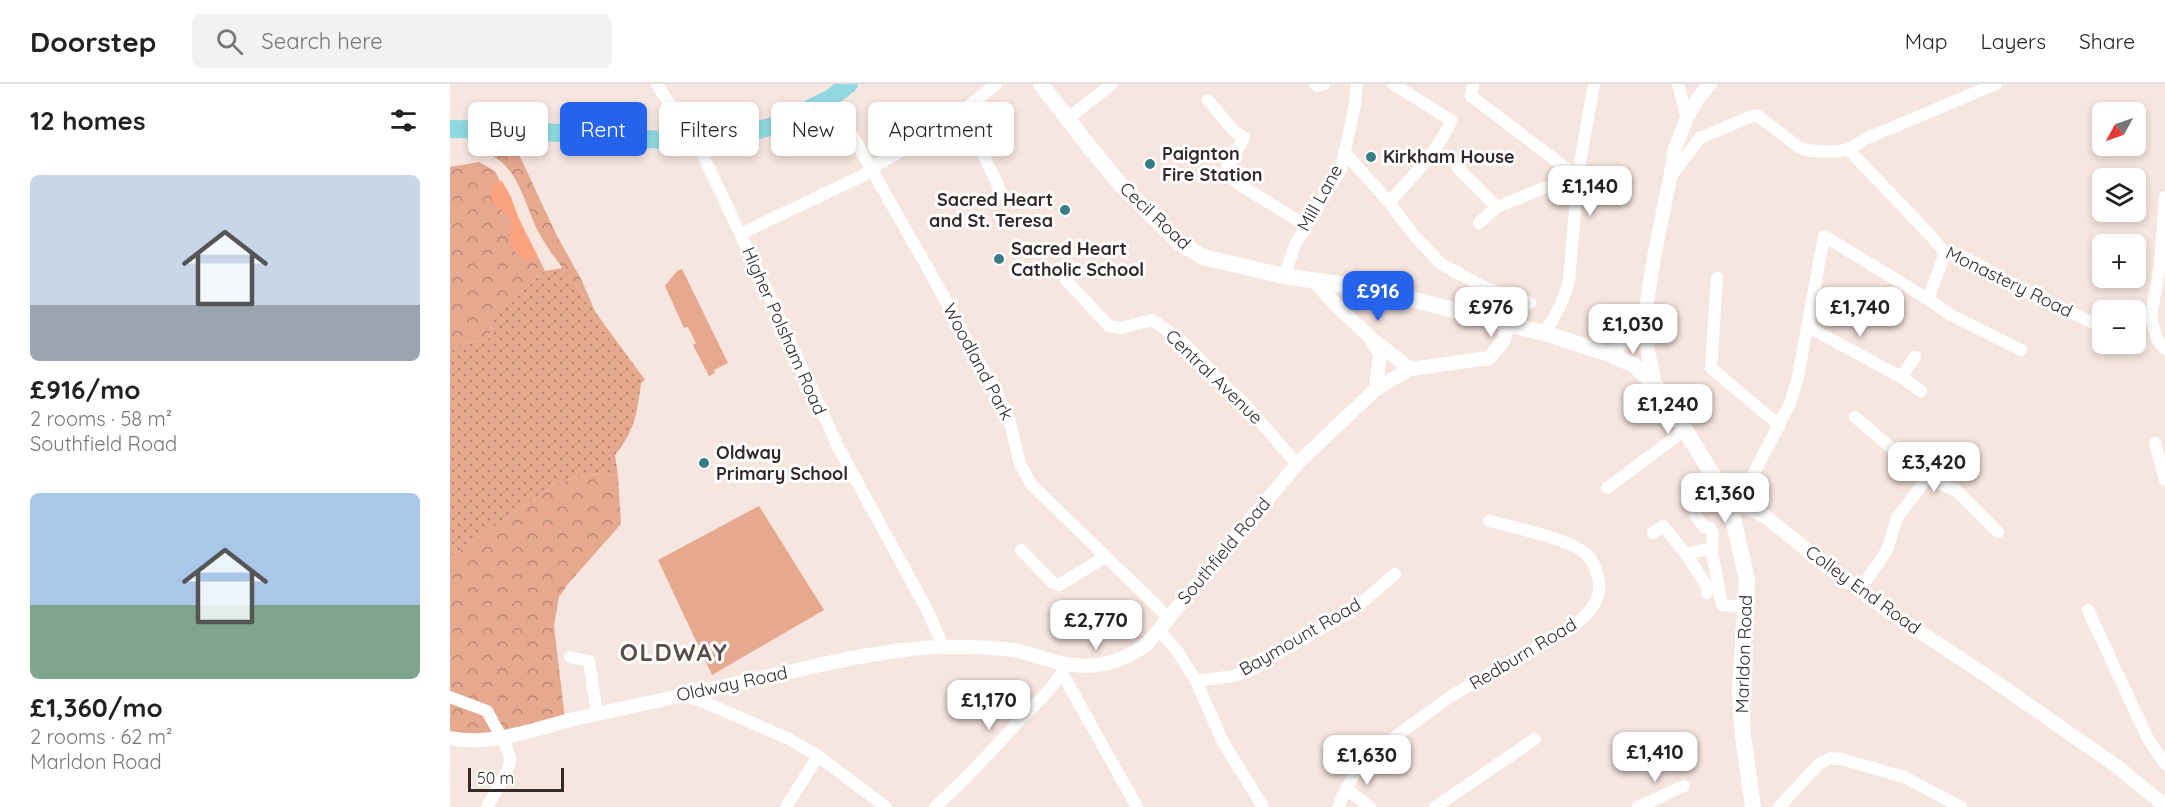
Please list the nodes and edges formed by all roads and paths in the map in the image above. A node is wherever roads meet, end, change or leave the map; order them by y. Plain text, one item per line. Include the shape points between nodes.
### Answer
1 (657, 84) edge
2 (849, 84) edge
3 (996, 84) edge
4 (1041, 84) edge
5 (1112, 84) edge
6 (1315, 84) edge
7 (1324, 84) edge
8 (1357, 84) edge
9 (1393, 84) edge
10 (1473, 84) edge
11 (1594, 84) edge
12 (1678, 84) edge
13 (1710, 84) edge
14 (1996, 84) edge
15 (831, 98) junction
16 (1208, 100) dead end
17 (668, 102) edge
18 (975, 102) edge
19 (1687, 118) junction
20 (1067, 119) junction
21 (450, 129) edge
22 (759, 130) edge
23 (659, 140) edge
24 (1848, 149) junction
25 (1344, 152) junction
26 (703, 156) edge
27 (892, 156) edge
28 (984, 156) edge
29 (871, 168) junction
30 (1458, 168) dead end
31 (1578, 174) junction
32 (1671, 177) junction
33 (1002, 194) dead end
34 (2165, 197) edge
35 (1389, 202) junction
36 (1497, 207) junction
37 (1479, 223) dead end
38 (1305, 225) junction
39 (740, 234) junction
40 (1945, 253) junction
41 (1284, 276) junction
42 (1717, 278) dead end
43 (1066, 280) dead end
44 (1313, 280) junction
45 (1929, 298) junction
46 (1530, 303) dead end
47 (1511, 310) junction
48 (2092, 322) edge
49 (1808, 327) junction
50 (1643, 328) junction
51 (1544, 333) junction
52 (1371, 338) junction
53 (2165, 348) edge
54 (2021, 350) dead end
55 (1609, 354) junction
56 (1915, 357) dead end
57 (1410, 369) junction
58 (1901, 377) junction
59 (1655, 385) junction
60 (1376, 389) junction
61 (1921, 391) dead end
62 (1855, 417) dead end
63 (1780, 426) junction
64 (1685, 430) junction
65 (2154, 443) dead end
66 (1297, 464) junction
67 (1927, 478) junction
68 (2165, 480) edge
69 (1607, 488) dead end
70 (1734, 502) junction
71 (1695, 514) dead end
72 (1489, 521) dead end
73 (1998, 532) dead end
74 (1653, 533) dead end
75 (1021, 549) dead end
76 (1712, 552) junction
77 (1686, 554) junction
78 (1105, 557) junction
79 (1395, 574) dead end
80 (1860, 590) junction
81 (1707, 593) dead end
82 (1746, 607) junction
83 (2088, 610) dead end
84 (1169, 618) junction
85 (1159, 631) junction
86 (944, 647) junction
87 (1017, 651) joint
88 (570, 657) dead end
89 (1064, 669) junction
90 (1196, 681) junction
91 (682, 695) junction
92 (450, 697) edge
93 (597, 714) junction
94 (450, 738) edge
95 (501, 738) junction
96 (1535, 739) dead end
97 (818, 756) junction
98 (2165, 764) edge
99 (1684, 786) dead end
100 (1346, 789) junction
101 (2165, 806) edge
102 (487, 807) edge
103 (786, 807) edge
104 (886, 807) edge
105 (935, 807) edge
106 (1137, 807) edge
107 (1263, 807) edge
108 (1338, 807) edge
109 (1370, 807) edge
110 (1435, 807) edge
111 (1638, 807) edge
112 (1753, 807) edge
113 (1779, 807) edge
114 (1961, 807) edge

1 - 17 street, Higher Polsham Road
2 - 15 main road
3 - 18 street
4 - 20 main road, Cecil Road
5 - 20 street
6 - 7 street
8 - 25 street, Mill Lane
9 - 35 street via 1451,120 1419,168
10 - 31 street via 1471,96
11 - 31 street
12 - 19 street
13 - 19 street
14 - 24 street
15 - 22 main road
15 - 29 street, Woodland Park
16 - 38 street via 1244,138 1227,168 1230,176
19 - 32 street via 1675,148
20 - 41 main road, Cecil Road via 1121,185 1185,247 1216,261
21 - 23 main road
24 - 32 street via 1813,152 1800,148 1758,116 1752,116 1700,138
24 - 40 street, Monastery Road
25 - 35 street
25 - 38 street, Mill Lane via 1341,169
26 - 39 street, Higher Polsham Road
27 - 29 street
28 - 33 street
29 - 39 street via 864,175
29 - 78 street, Woodland Park via 1008,414 1025,474 1038,492
30 - 36 street
31 - 36 street
31 - 51 street via 1569,281 1557,314
32 - 50 street
34 - 53 street via 2151,317 2157,339
35 - 47 street via 1441,264 1486,288
36 - 37 street
38 - 41 street, Mill Lane
39 - 86 street, Higher Polsham Road via 838,449 926,606
40 - 45 street
40 - 48 street, Monastery Road via 1968,259 2037,298
41 - 44 main road, Cecil Road
42 - 63 street via 1712,368
43 - 66 street, Central Avenue via 1109,326 1121,328 1152,320 1179,339 1243,402
44 - 47 main road, Colley End Road
44 - 52 street
45 - 49 street via 1824,236
45 - 54 street via 1951,315
46 - 47 street
47 - 51 main road, Colley End Road
47 - 57 street, Southfield Road via 1503,341 1489,358
49 - 58 street
49 - 63 street via 1798,377
50 - 55 street
50 - 59 street
51 - 55 main road, Colley End Road
52 - 57 street
52 - 60 street via 1380,354
55 - 59 main road, Colley End Road via 1634,365
56 - 58 street
57 - 60 street, Southfield Road
58 - 61 street
59 - 64 main road, Colley End Road
60 - 66 street, Southfield Road
62 - 67 street
63 - 70 street via 1743,494
64 - 69 street
64 - 70 main road, Colley End Road
65 - 68 street
66 - 84 street, Southfield Road
67 - 73 street via 1957,491
67 - 80 street via 1897,518 1887,550
70 - 80 street, Colley End Road via 1766,517
70 - 82 main road, Marldon Road via 1733,518 1747,580
71 - 76 street via 1713,534
72 - 100 street, Redburn Road via 1585,552 1595,566 1600,585 1598,599 1585,617 1569,629 1451,696 1398,734 1361,762
74 - 77 street via 1663,526
75 - 78 street via 1059,585
76 - 77 street
76 - 82 street via 1722,605
77 - 81 street via 1708,588
78 - 84 street, Woodland Park
79 - 90 street, Baymount Road via 1353,610 1247,672
80 - 101 street, Colley End Road via 2080,740
82 - 112 main road, Marldon Road via 1741,713
83 - 98 street via 2147,737
84 - 85 street, Southfield Road
85 - 89 street, Southfield Road via 1134,654 1114,663
85 - 90 street
86 - 87 street, Oldway Road
86 - 91 street, Oldway Road via 854,658
87 - 89 street, Southfield Road
88 - 93 street via 589,661
89 - 105 street via 978,767
89 - 106 street
90 - 107 street via 1223,742
91 - 93 street, Oldway Road
91 - 97 street via 789,739
92 - 95 street via 487,711
93 - 95 street, Oldway Road
94 - 95 street, Oldway Road
95 - 102 street via 510,759
96 - 110 street
97 - 103 street
97 - 104 street
99 - 111 street
100 - 108 street, Redburn Road
100 - 109 street
113 - 114 street via 1820,764 1831,758 1904,777

